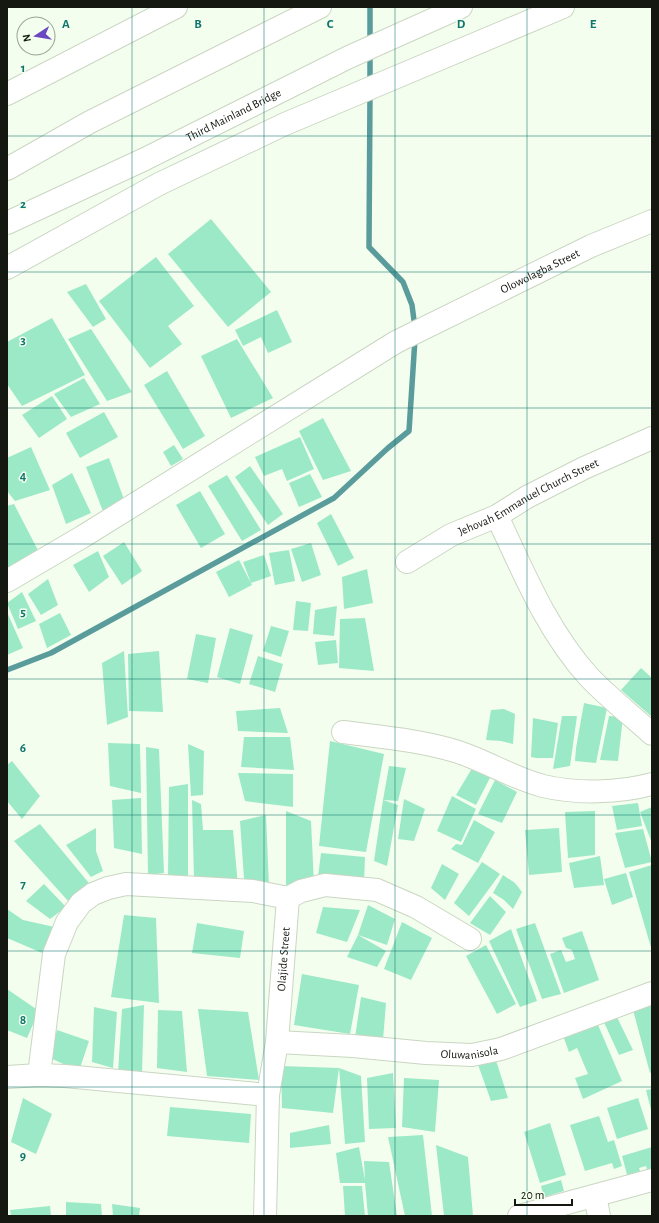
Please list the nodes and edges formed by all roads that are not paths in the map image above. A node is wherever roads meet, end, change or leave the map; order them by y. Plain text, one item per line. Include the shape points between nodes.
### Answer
1 (176, 7) edge
2 (320, 7) edge
3 (461, 7) edge
4 (563, 7) edge
5 (7, 94) edge
6 (7, 169) edge
7 (652, 221) edge
8 (7, 223) edge
9 (7, 268) edge
10 (652, 438) edge
11 (497, 516) junction
12 (407, 562) dead end
13 (7, 581) edge
14 (343, 732) dead end
15 (652, 734) edge
16 (652, 784) edge
17 (288, 898) junction
18 (470, 940) dead end
19 (652, 993) edge
20 (277, 1042) junction
21 (39, 1075) junction
22 (7, 1077) edge
23 (268, 1095) junction
24 (652, 1180) edge
25 (597, 1206) edge
26 (265, 1216) edge
27 (519, 1216) edge

1 - 5 main road
2 - 6 main road via 90,122
3 - 8 main road, Third Mainland Bridge via 349,57 145,159
4 - 9 main road via 294,120 159,184
7 - 13 main road, Olowolagba Street via 591,246 396,342
10 - 11 main road, Jehovah Emmanuel Church Street via 584,468 527,497
11 - 12 main road, Jehovah Emmanuel Church Street via 451,535
11 - 15 main road via 538,603 564,644 589,676
14 - 16 main road via 410,741 455,751 543,786 584,791 617,790
17 - 18 main road via 301,890 325,885 377,890 416,907
17 - 20 main road, Olajide Street
17 - 21 main road via 253,891 126,884 93,894 81,903 67,922 54,954
19 - 20 main road, Oluwanisola via 501,1048 472,1055
20 - 23 main road, Olajide Street
21 - 22 main road
21 - 23 main road
23 - 26 main road, Olajide Street
24 - 25 main road
25 - 27 main road

